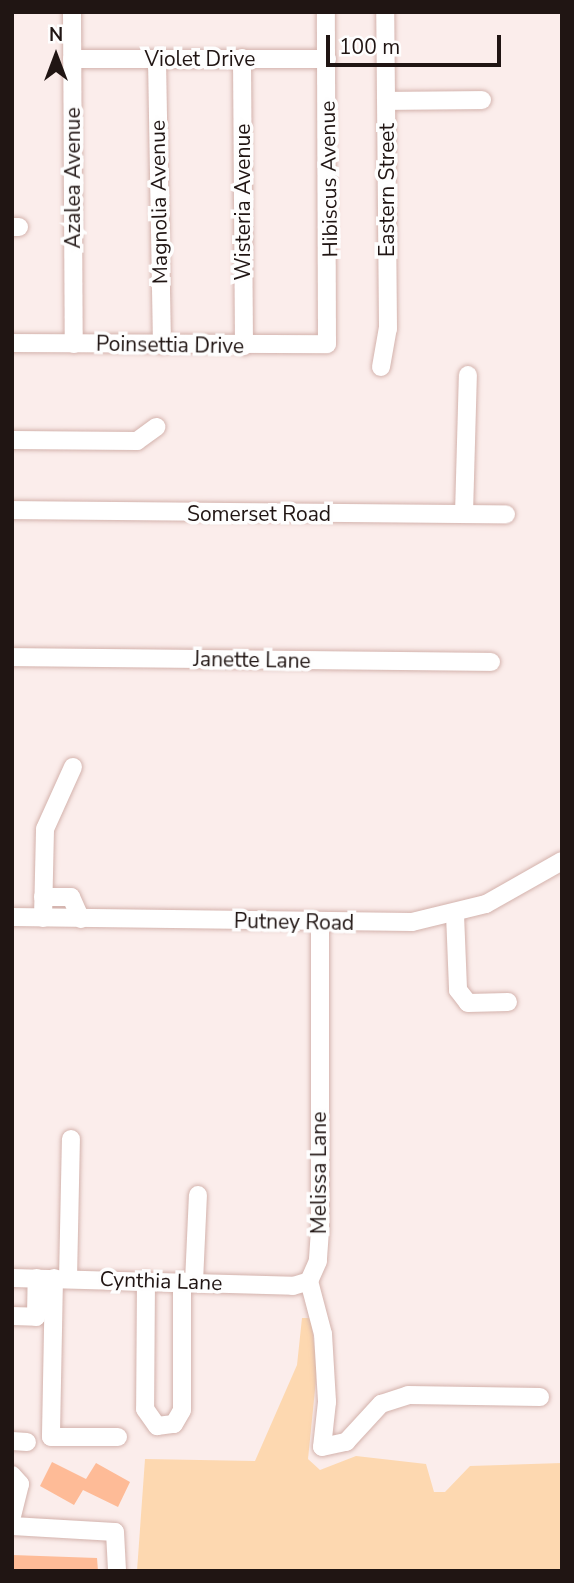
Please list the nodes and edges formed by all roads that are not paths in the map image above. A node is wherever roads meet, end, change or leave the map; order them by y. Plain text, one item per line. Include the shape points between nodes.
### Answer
1 (72, 12) edge
2 (326, 12) edge
3 (385, 12) edge
4 (242, 58) junction
5 (72, 59) junction
6 (158, 59) junction
7 (327, 59) junction
8 (482, 100) dead end
9 (386, 101) junction
10 (12, 343) edge
11 (74, 344) junction
12 (327, 344) joint
13 (162, 345) junction
14 (244, 346) junction
15 (381, 367) dead end
16 (468, 375) dead end
17 (156, 427) dead end
18 (12, 440) edge
19 (12, 510) edge
20 (464, 514) junction
21 (506, 514) dead end
22 (12, 657) edge
23 (491, 662) dead end
24 (73, 767) dead end
25 (562, 861) edge
26 (43, 897) junction
27 (455, 914) junction
28 (12, 917) edge
29 (43, 918) junction
30 (81, 919) junction
31 (320, 923) junction
32 (508, 1002) dead end
33 (71, 1139) dead end
34 (198, 1195) dead end
35 (12, 1278) edge
36 (53, 1278) junction
37 (146, 1280) junction
38 (188, 1281) junction
39 (309, 1281) junction
40 (12, 1316) edge
41 (540, 1397) dead end
42 (118, 1437) dead end
43 (12, 1475) edge
44 (12, 1515) edge
45 (12, 1526) edge
46 (117, 1571) edge

1 - 5 street, Azalea Avenue
2 - 7 street, Hibiscus Avenue
3 - 9 street, Eastern Street
4 - 6 street, Violet Drive
4 - 7 street, Violet Drive
4 - 14 street, Wisteria Avenue
5 - 6 street, Violet Drive
5 - 11 street, Azalea Avenue
6 - 13 street, Magnolia Avenue
7 - 12 street, Hibiscus Avenue
8 - 9 street
9 - 15 street, Eastern Street via 388,329
10 - 11 street, Poinsettia Drive
11 - 13 street, Poinsettia Drive
12 - 14 street, Poinsettia Drive
13 - 14 street, Poinsettia Drive
16 - 20 street
17 - 18 street via 137,441
19 - 20 street, Somerset Road
20 - 21 street, Somerset Road
22 - 23 street, Janette Lane
24 - 26 street via 45,829
25 - 27 street, Putney Road via 511,891
26 - 29 street
26 - 30 street via 71,897
27 - 31 street, Putney Road via 412,922
27 - 32 street via 458,990 468,1003
28 - 29 street, Putney Road
29 - 30 street, Putney Road
30 - 31 street, Putney Road
31 - 39 street, Melissa Lane via 320,1230 318,1261
33 - 36 street
34 - 38 street
35 - 36 street, Cynthia Lane
36 - 37 street, Cynthia Lane
36 - 40 street via 36,1317
36 - 42 street via 51,1437
37 - 38 street, Cynthia Lane
37 - 38 street via 145,1409 157,1426 174,1424 181,1410
38 - 39 street, Cynthia Lane via 293,1286
39 - 41 street via 323,1335 322,1447 346,1442 381,1404 408,1395
43 - 44 street via 20,1484
45 - 46 street via 116,1532

